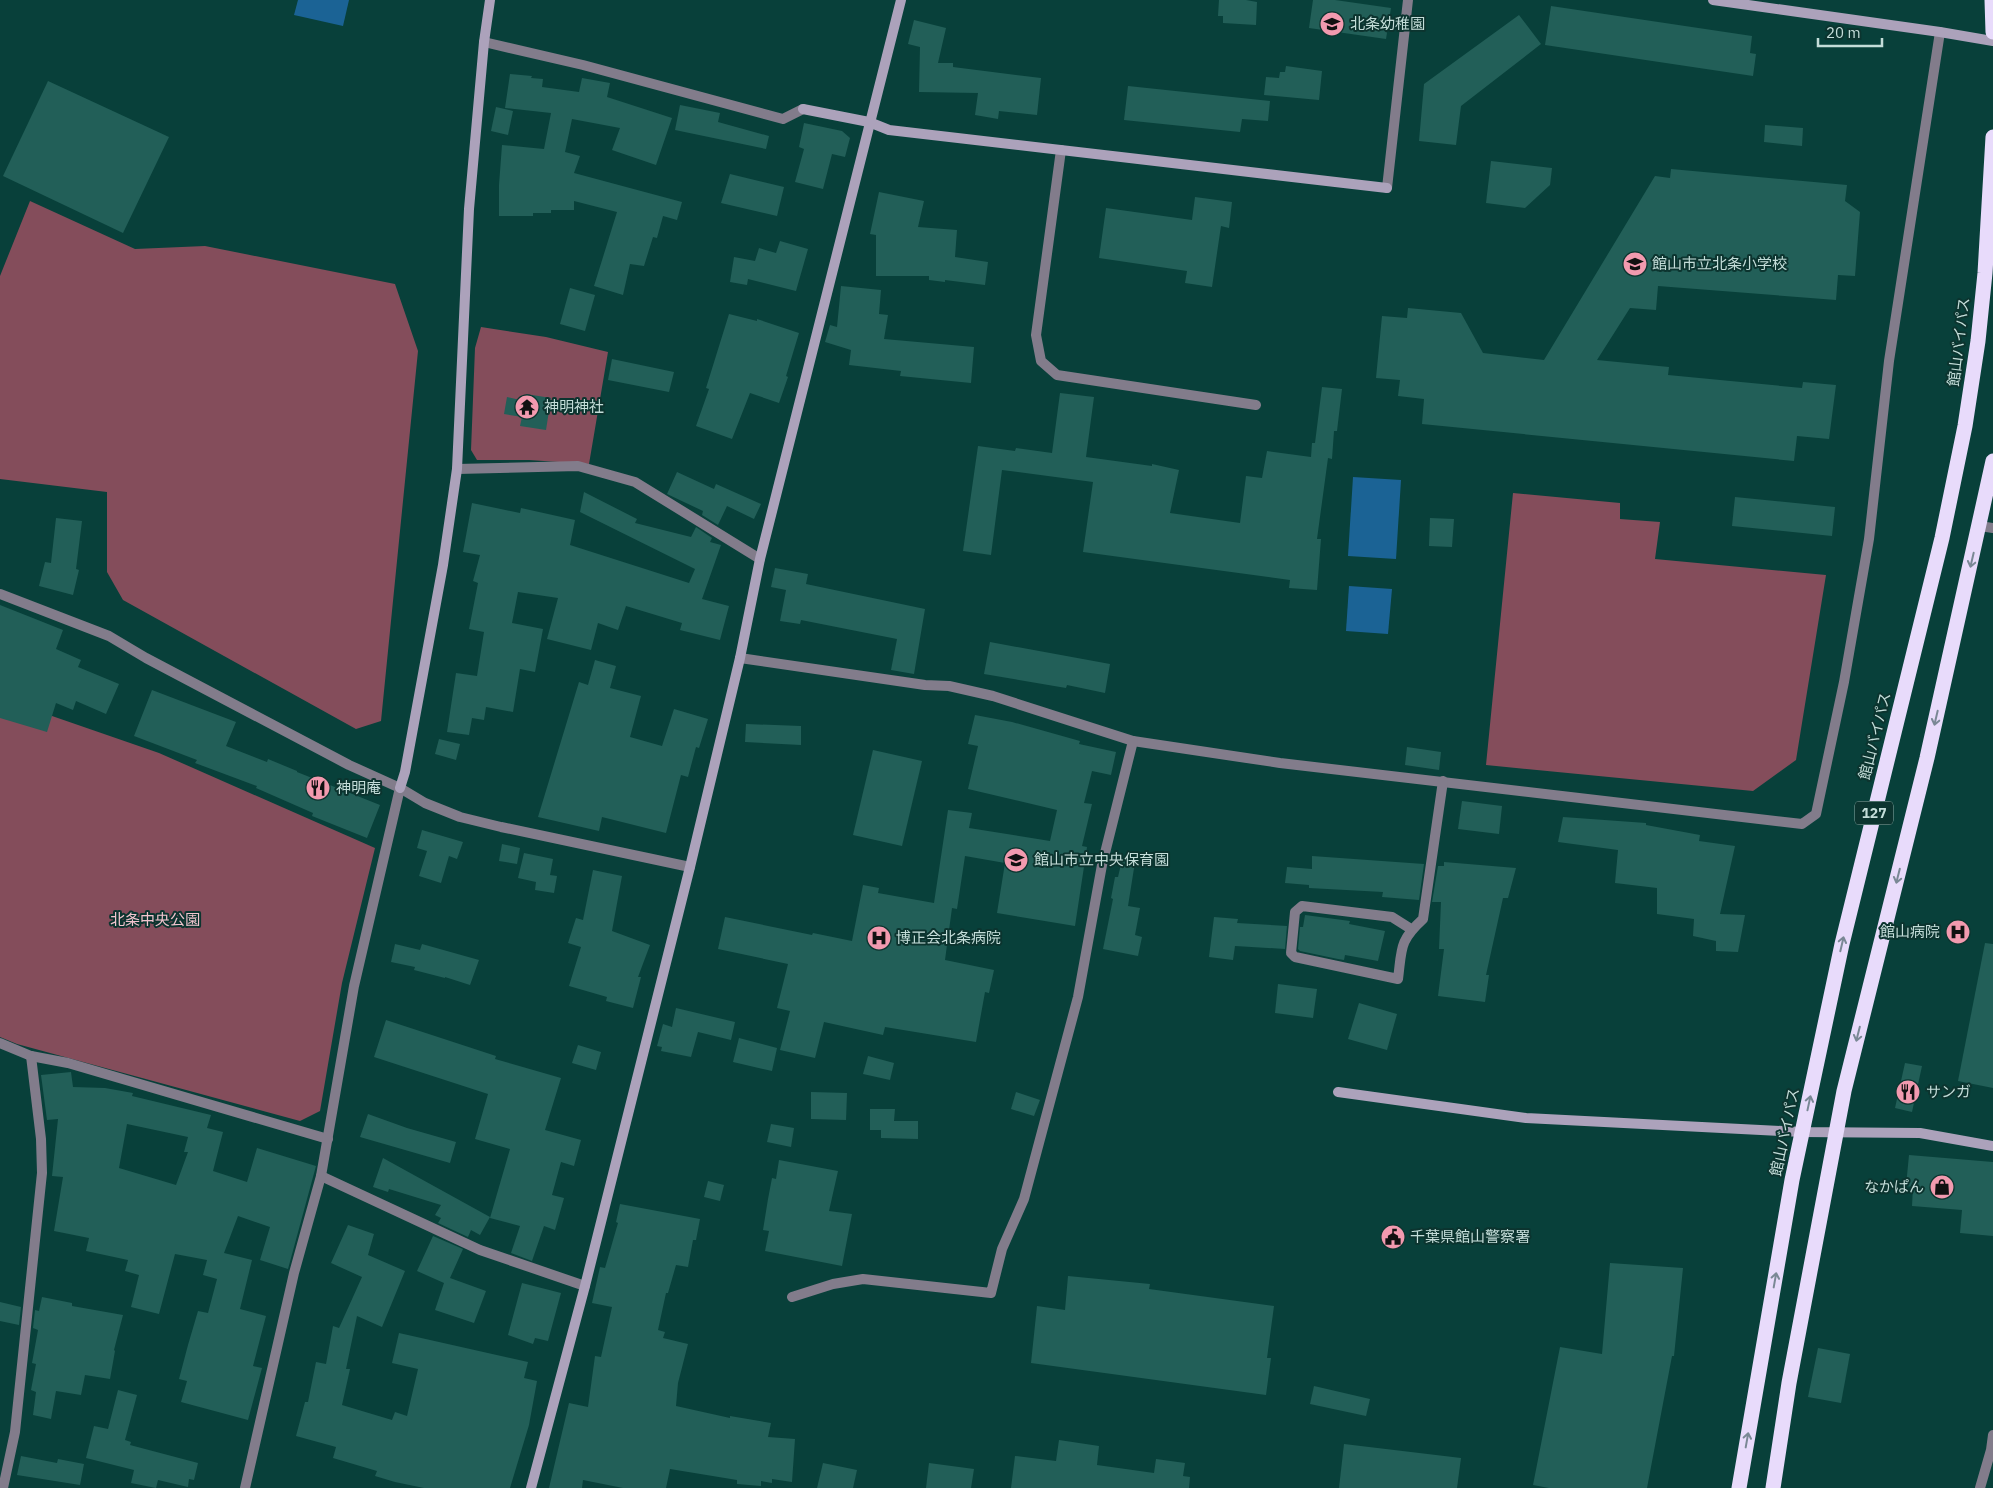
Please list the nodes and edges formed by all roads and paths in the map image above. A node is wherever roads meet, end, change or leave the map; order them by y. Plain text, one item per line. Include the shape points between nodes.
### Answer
1 (490, 0) edge
2 (901, 0) edge
3 (1408, 0) edge
4 (1713, 0) edge
5 (1992, 0) edge
6 (1748, 3) edge
7 (1940, 32) junction
8 (1993, 32) edge
9 (1993, 41) edge
10 (484, 42) junction
11 (870, 122) junction
12 (1993, 137) edge
13 (1062, 150) junction
14 (1256, 405) dead end
15 (1993, 461) edge
16 (457, 469) junction
17 (1986, 527) edge
18 (760, 559) junction
19 (0, 594) edge
20 (740, 658) junction
21 (1133, 741) junction
22 (1443, 781) junction
23 (400, 788) junction
24 (690, 867) junction
25 (1411, 930) junction
26 (0, 1043) edge
27 (31, 1056) junction
28 (1338, 1092) dead end
29 (1802, 1132) junction
30 (1836, 1133) junction
31 (328, 1138) junction
32 (1993, 1146) edge
33 (321, 1176) junction
34 (585, 1286) junction
35 (792, 1297) dead end
36 (1993, 1435) edge
37 (3, 1488) edge
38 (244, 1488) edge
39 (531, 1488) edge
40 (1739, 1488) edge
41 (1772, 1488) edge
42 (1980, 1488) edge

1 - 10 street
2 - 11 street
3 - 13 street via 1386,188
4 - 6 street
5 - 8 highway
6 - 7 street
7 - 9 street
7 - 22 street via 1889,361 1869,539 1844,682 1816,814 1802,824
10 - 11 street via 592,67 783,119 803,109
10 - 16 street via 469,209
11 - 13 street via 889,130
11 - 18 street
29 -> 12 highway, 館山バイパス / 127 via 1842,944 1942,538 1965,426 1985,273
13 - 14 street via 1036,336 1041,361 1057,375
15 - 17 highway, 127
16 - 18 street via 578,466 636,482
16 - 23 street via 443,565 406,772
17 -> 30 highway, 127
18 - 20 street
19 - 23 street via 110,636 271,725
20 - 21 street via 949,686 993,696
20 - 24 street
21 - 22 street via 1280,763
21 - 35 street via 1102,865 1078,997 1024,1199 1002,1249 991,1293 864,1279 833,1284
22 - 25 street via 1423,919
23 - 24 street via 425,803 460,817
23 - 31 street via 354,986
24 - 34 street
25 - 25 street via 1403,942 1398,979 1296,958 1291,953 1296,912 1302,906 1392,917
26 - 27 street
27 - 31 street via 68,1063
27 - 37 street via 42,1139 42,1173 15,1432
28 - 29 street via 1526,1118
29 - 30 street
40 -> 29 highway, 館山バイパス / 127
30 - 32 street via 1920,1133
30 - 41 highway, 127
31 - 33 street
33 - 34 street via 480,1250
33 - 38 street via 294,1273
34 - 39 street
36 - 42 street

